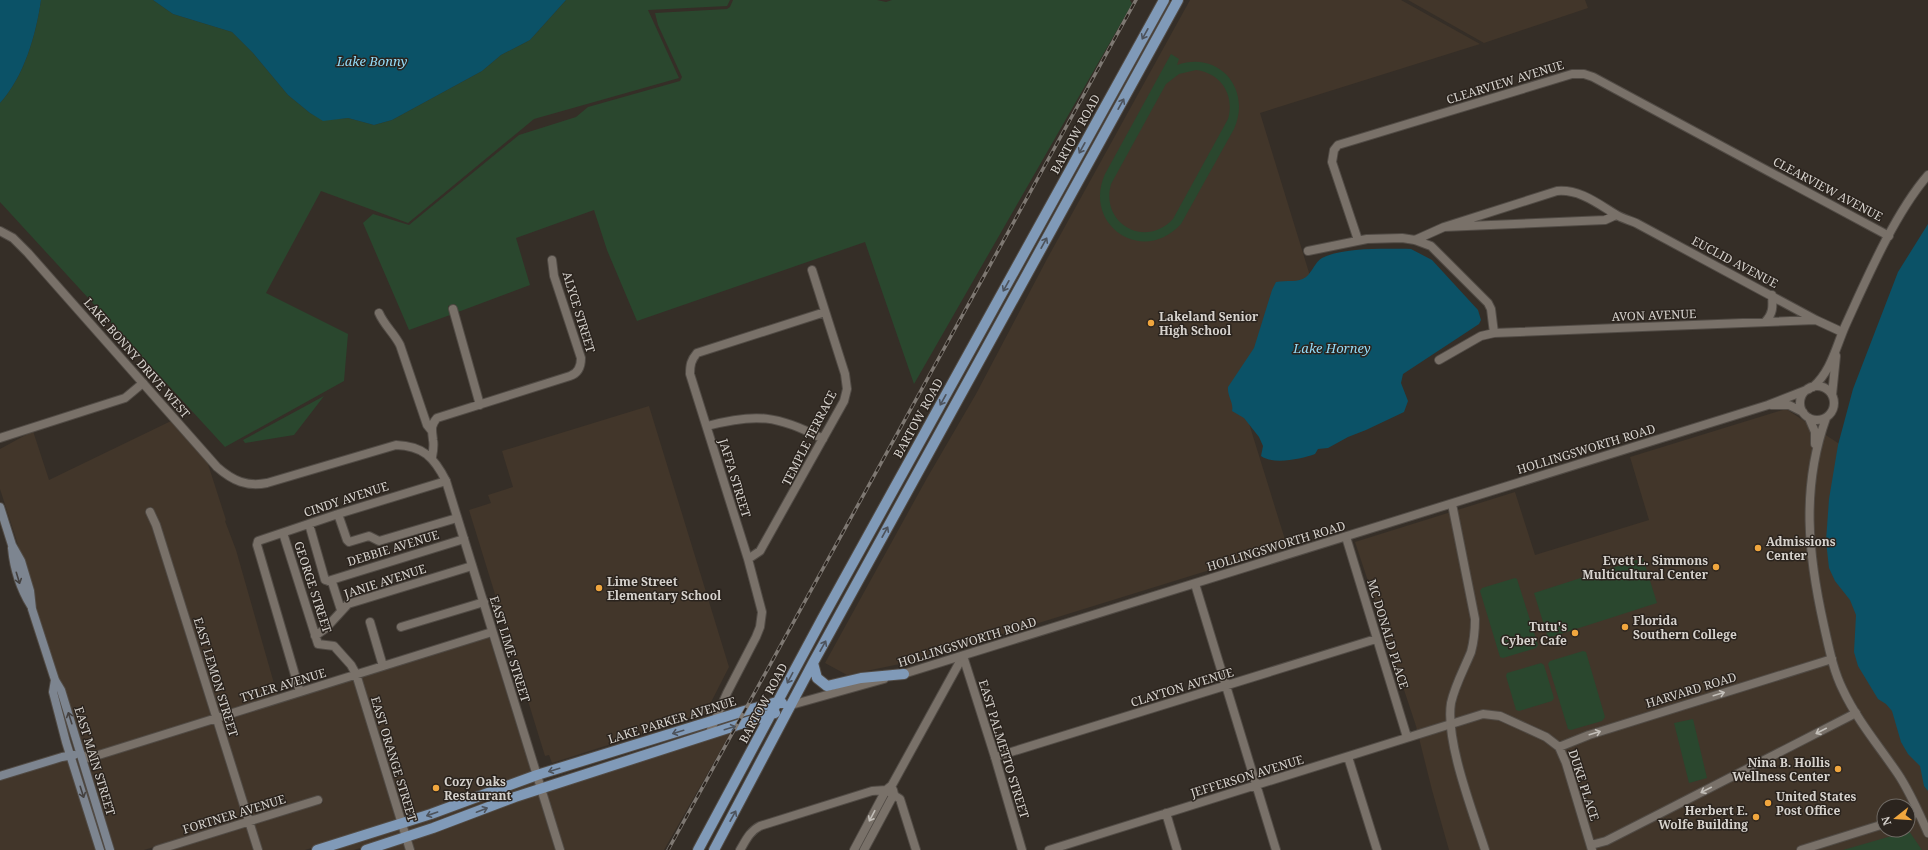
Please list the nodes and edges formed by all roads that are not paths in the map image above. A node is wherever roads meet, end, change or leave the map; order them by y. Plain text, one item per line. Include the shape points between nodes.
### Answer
1 (1164, 0) edge
2 (1178, 0) edge
3 (1928, 175) edge
4 (1616, 215) junction
5 (1444, 227) junction
6 (0, 231) edge
7 (1889, 236) junction
8 (1358, 240) junction
9 (1415, 240) junction
10 (1308, 251) dead end
11 (552, 260) dead end
12 (812, 270) dead end
13 (1014, 271) junction
14 (1026, 277) junction
15 (1772, 295) junction
16 (452, 309) dead end
17 (825, 312) junction
18 (379, 313) dead end
19 (1816, 320) junction
20 (1765, 322) junction
21 (1842, 332) junction
22 (1494, 333) junction
23 (1836, 353) junction
24 (1439, 360) dead end
25 (144, 383) junction
26 (1811, 388) junction
27 (1832, 395) junction
28 (480, 405) junction
29 (1768, 405) junction
30 (1806, 415) junction
31 (1826, 418) junction
32 (707, 426) junction
33 (431, 430) junction
34 (0, 438) edge
35 (823, 439) junction
36 (1815, 454) junction
37 (432, 457) junction
38 (446, 481) junction
39 (1452, 504) junction
40 (1, 512) edge
41 (150, 512) dead end
42 (338, 514) junction
43 (457, 518) junction
44 (309, 524) junction
45 (283, 533) junction
46 (1346, 536) junction
47 (464, 539) junction
48 (748, 559) junction
49 (472, 566) junction
50 (328, 581) junction
51 (1195, 584) junction
52 (484, 602) junction
53 (341, 610) junction
54 (370, 622) dead end
55 (401, 627) dead end
56 (492, 632) junction
57 (315, 636) junction
58 (1376, 638) junction
59 (963, 656) junction
60 (1832, 659) junction
61 (813, 663) junction
62 (383, 666) junction
63 (356, 674) junction
64 (904, 674) junction
65 (55, 680) junction
66 (1226, 686) junction
67 (300, 692) junction
68 (777, 702) junction
69 (791, 705) junction
70 (1856, 713) junction
71 (772, 715) junction
72 (216, 718) junction
73 (716, 720) junction
74 (1452, 724) junction
75 (709, 734) junction
76 (1407, 738) junction
77 (1559, 747) junction
78 (70, 754) junction
79 (81, 755) junction
80 (995, 757) junction
81 (1348, 757) junction
82 (537, 775) junction
83 (0, 776) edge
84 (1257, 785) junction
85 (541, 789) junction
86 (891, 790) junction
87 (318, 800) dead end
88 (1918, 812) joint
89 (1166, 813) junction
90 (249, 821) junction
91 (402, 824) junction
92 (1876, 827) edge
93 (1928, 833) edge
94 (406, 838) junction
95 (1592, 848) edge
96 (100, 850) edge
97 (110, 850) edge
98 (157, 850) edge
99 (258, 850) edge
100 (317, 850) edge
101 (366, 850) edge
102 (410, 850) edge
103 (560, 850) edge
104 (698, 850) edge
105 (714, 850) edge
106 (740, 850) edge
107 (854, 850) edge
108 (864, 850) edge
109 (916, 850) edge
110 (1022, 850) edge
111 (1049, 850) edge
112 (1178, 850) edge
113 (1276, 850) edge
114 (1377, 850) edge
115 (1485, 850) edge
116 (1802, 850) edge

1 -> 13 main road, BARTOW ROAD
14 -> 2 main road
3 - 7 street via 1912,196
4 - 5 street, EUCLID AVENUE via 1605,220
4 - 5 street, EUCLID AVENUE via 1579,194 1567,191
4 - 15 street, EUCLID AVENUE via 1636,223
5 - 9 street, EUCLID AVENUE
6 - 25 street, LAKE BONNY DRIVE WEST via 14,238
7 - 8 street, CLEARVIEW AVENUE via 1593,77 1572,74 1338,145 1334,150 1332,162
7 - 21 street
8 - 9 street
8 - 10 street
9 - 22 street via 1430,246 1488,303
11 - 28 street, ALYCE STREET via 554,276 581,358 579,370 570,376
12 - 17 street, TEMPLE TERRACE
13 - 14 street
13 -> 68 main road, BARTOW ROAD
61 -> 14 main road
15 - 19 street, EUCLID AVENUE
15 - 20 street via 1771,316
16 - 28 street
17 - 32 street, JAFFA STREET via 697,353 692,358 690,374
17 - 35 street, TEMPLE TERRACE via 845,374 847,389 844,401
18 - 33 street via 383,323 400,345 426,425
19 - 20 street, AVON AVENUE
19 - 21 street, EUCLID AVENUE
20 - 22 street, AVON AVENUE
21 - 23 street
22 - 24 street, AVON AVENUE via 1481,336
23 - 26 street via 1820,381
23 - 27 street
25 - 34 street via 125,398
25 - 37 street, LAKE BONNY DRIVE WEST via 218,467 228,477 240,483 263,484 396,445 421,450
26 - 27 street via 1821,387
26 - 29 street, HOLLINGSWORTH ROAD
26 - 30 street via 1801,399
27 - 31 street via 1833,408
28 - 33 street via 437,418
29 - 30 street, HOLLINGSWORTH ROAD via 1789,405
29 - 39 street, HOLLINGSWORTH ROAD
30 - 31 street via 1817,420
30 - 36 street via 1815,432
31 - 36 street
32 - 35 street via 739,419 768,418 800,427
32 - 48 street, JAFFA STREET
33 - 37 street via 434,441
35 - 48 street, TEMPLE TERRACE via 760,551
36 - 60 street via 1809,507 1810,545 1816,591
37 - 38 street, EAST LIME STREET
38 - 42 street, CINDY AVENUE
38 - 43 street, EAST LIME STREET
39 - 46 street, HOLLINGSWORTH ROAD
39 - 74 street via 1475,619 1475,636 1471,652 1454,690 1451,705
40 - 65 main road, EAST MAIN STREET via 12,545 13,562 22,592 32,609
41 - 72 street, EAST LEMON STREET
42 - 43 street via 349,542 370,536 380,541
42 - 44 street, CINDY AVENUE
43 - 47 street, EAST LIME STREET
44 - 45 street, CINDY AVENUE
44 - 50 street via 325,580
45 - 57 street, GEORGE STREET
45 - 67 street, CINDY AVENUE via 258,541 257,545
46 - 51 street, HOLLINGSWORTH ROAD
46 - 58 street, MC DONALD PLACE
47 - 49 street, EAST LIME STREET
47 - 50 street, DEBBIE AVENUE
48 - 73 street, JAFFA STREET via 762,612 760,627
49 - 52 street, EAST LIME STREET
49 - 53 street, JANIE AVENUE via 348,604
50 - 53 street via 332,582
51 - 59 street, HOLLINGSWORTH ROAD
51 - 66 street
52 - 55 street
52 - 56 street, EAST LIME STREET
53 - 57 street, JANIE AVENUE via 334,621
54 - 62 street
56 - 62 street, TYLER AVENUE
56 - 82 street, EAST LIME STREET
57 - 63 street, GEORGE STREET via 318,644 334,646
58 - 66 street, CLAYTON AVENUE
58 - 76 street, MC DONALD PLACE
59 - 64 street, HOLLINGSWORTH ROAD
59 - 80 street, EAST PALMETTO STREET
59 - 86 street
60 - 70 street via 1842,690
77 -> 60 street, HARVARD ROAD via 1597,732
61 - 64 main road via 817,678 827,686 862,678
61 - 69 main road
62 - 63 street, TYLER AVENUE
63 - 67 street, TYLER AVENUE
63 - 91 street, EAST ORANGE STREET
64 - 69 street, HOLLINGSWORTH ROAD
65 - 78 main road, EAST MAIN STREET via 53,692
79 -> 65 main road, EAST MAIN STREET via 61,690
66 - 80 street, CLAYTON AVENUE
66 - 84 street
67 - 72 street, TYLER AVENUE
68 - 69 main road, LAKE PARKER AVENUE
68 - 71 main road, BARTOW ROAD
68 - 73 main road, LAKE PARKER AVENUE
69 - 71 main road, LAKE PARKER AVENUE
105 -> 69 main road
70 - 88 street via 1898,775
70 -> 95 street
75 -> 71 main road, LAKE PARKER AVENUE
71 - 104 main road, BARTOW ROAD
72 - 79 street, TYLER AVENUE via 89,758
72 - 90 street, EAST LEMON STREET
73 - 75 street, JAFFA STREET
73 -> 82 main road, LAKE PARKER AVENUE
74 - 76 street, JEFFERSON AVENUE
74 - 77 street, DUKE PLACE via 1483,714 1500,716 1546,737
74 - 115 street via 1452,743
75 - 85 main road, LAKE PARKER AVENUE
76 - 81 street, JEFFERSON AVENUE
77 - 95 street, DUKE PLACE
78 - 79 main road
78 - 83 main road
78 -> 96 main road, EAST MAIN STREET
79 - 97 main road, EAST MAIN STREET
80 - 110 street, EAST PALMETTO STREET
81 - 84 street, JEFFERSON AVENUE
81 - 114 street
82 - 85 street, EAST LIME STREET
82 -> 91 main road, LAKE PARKER AVENUE
84 - 89 street, JEFFERSON AVENUE
84 - 113 street
94 -> 85 main road, LAKE PARKER AVENUE
85 - 103 street, EAST LIME STREET
86 - 106 street via 872,791 755,828
86 -> 107 street
86 - 108 street
86 - 109 street via 900,799
87 - 90 street, FORTNER AVENUE
88 - 93 street
89 - 111 street, JEFFERSON AVENUE
89 - 112 street
90 - 98 street, FORTNER AVENUE
90 - 99 street, EAST LEMON STREET
91 - 94 street, EAST ORANGE STREET
91 - 100 main road, LAKE PARKER AVENUE
92 - 116 street
94 - 101 main road, LAKE PARKER AVENUE
94 - 102 street, EAST ORANGE STREET

